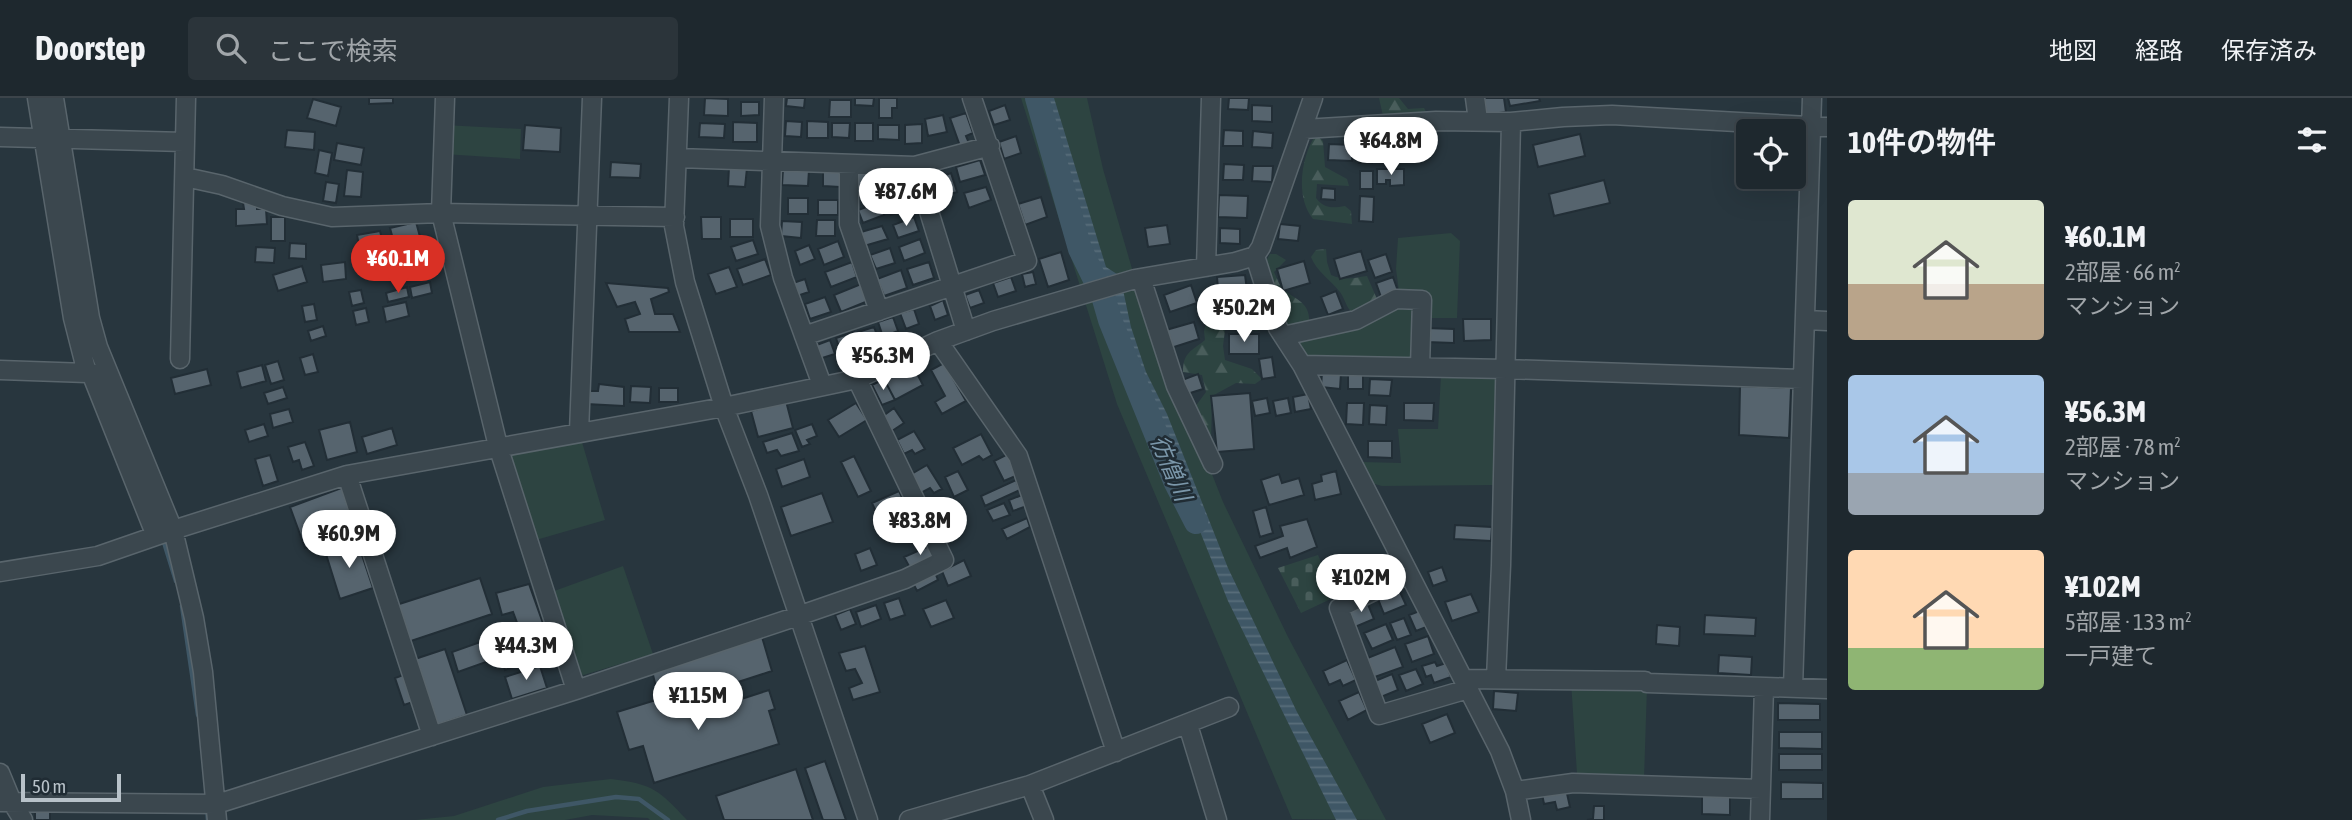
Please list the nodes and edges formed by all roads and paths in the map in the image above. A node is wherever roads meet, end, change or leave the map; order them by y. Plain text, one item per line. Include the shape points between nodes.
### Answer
1 (37, 98) edge
2 (54, 98) edge
3 (186, 98) edge
4 (445, 98) edge
5 (593, 98) edge
6 (678, 98) edge
7 (774, 98) edge
8 (972, 98) edge
9 (1212, 98) edge
10 (1313, 98) edge
11 (1475, 98) edge
12 (1812, 98) edge
13 (1478, 120) junction
14 (1511, 122) junction
15 (1819, 127) edge
16 (1304, 129) junction
17 (0, 137) edge
18 (52, 139) junction
19 (184, 142) junction
20 (990, 146) junction
21 (678, 158) junction
22 (773, 161) junction
23 (849, 164) junction
24 (915, 166) junction
25 (185, 177) junction
26 (441, 212) junction
27 (589, 215) junction
28 (674, 217) junction
29 (1255, 256) junction
30 (1206, 267) junction
31 (1138, 279) junction
32 (952, 287) junction
33 (879, 311) junction
34 (1805, 320) junction
35 (1827, 321) edge
36 (966, 331) junction
37 (1283, 336) junction
38 (804, 337) junction
39 (938, 341) junction
40 (180, 359) dead end
41 (1302, 365) junction
42 (1420, 367) junction
43 (1506, 369) junction
44 (0, 370) edge
45 (88, 373) junction
46 (857, 379) junction
47 (1803, 379) junction
48 (822, 385) junction
49 (724, 407) junction
50 (579, 432) junction
51 (498, 446) junction
52 (1213, 464) dead end
53 (347, 475) junction
54 (164, 533) junction
55 (0, 572) edge
56 (1409, 574) junction
57 (798, 616) junction
58 (1496, 679) junction
59 (1465, 684) junction
60 (1764, 687) junction
61 (1793, 688) junction
62 (1827, 689) edge
63 (576, 690) junction
64 (1229, 707) dead end
65 (1188, 725) junction
66 (432, 736) junction
67 (1115, 752) junction
68 (0, 773) edge
69 (1030, 785) junction
70 (1761, 789) junction
71 (1516, 792) junction
72 (6, 802) edge
73 (217, 812) edge
74 (23, 820) edge
75 (868, 820) edge
76 (909, 820) edge
77 (1044, 820) edge
78 (1217, 820) edge
79 (1521, 820) edge
80 (1760, 820) edge

1 - 18 street
2 - 18 street
3 - 19 street
4 - 26 street
5 - 27 street
6 - 21 street
7 - 22 street
8 - 20 street
9 - 30 street
10 - 16 street
11 - 13 street
12 - 15 street
13 - 14 street
13 - 16 street
14 - 15 street via 1612,116
14 - 43 street
15 - 34 street
16 - 29 street
17 - 18 street
18 - 19 street
18 - 45 street via 73,318
18 - 54 street via 90,318
19 - 25 street
20 - 24 street
20 - 32 street via 1027,261
21 - 22 street
21 - 28 street
22 - 23 street
22 - 38 street via 770,226
23 - 24 street
23 - 33 street via 849,224
24 - 32 street
25 - 26 street via 332,217
25 - 40 street
26 - 27 street
26 - 51 street
27 - 28 street
27 - 50 street
28 - 49 street via 685,282
29 - 30 street
29 - 37 street
30 - 31 street
31 - 36 street
31 - 52 street via 1176,386
32 - 33 street
32 - 36 street
33 - 38 street
34 - 35 street
34 - 47 street
36 - 39 street
37 - 41 street
37 - 42 street via 1356,320 1396,299 1422,300
38 - 48 street
39 - 46 street
39 - 67 street via 1018,456
41 - 42 street
41 - 56 street
42 - 43 street
43 - 47 street
43 - 58 street
44 - 45 street
45 - 54 street
46 - 48 street
46 - 57 street via 944,560 905,579
47 - 61 street
48 - 49 street
49 - 50 street
49 - 57 street
50 - 51 street
51 - 53 street
51 - 63 street
53 - 54 street
53 - 66 street
54 - 55 street via 97,556
54 - 73 street via 194,618
56 - 59 street
56 - 59 street via 1339,608 1379,715
57 - 63 street
57 - 75 street
58 - 59 street
58 - 60 street
59 - 71 street
60 - 61 street
60 - 70 street
61 - 62 street
63 - 66 street
64 - 65 street
65 - 67 street
65 - 78 street
66 - 73 street
67 - 69 street
68 - 72 street
69 - 76 street
69 - 77 street
70 - 71 street via 1573,783
70 - 80 street
71 - 79 street
72 - 73 street
72 - 74 street

